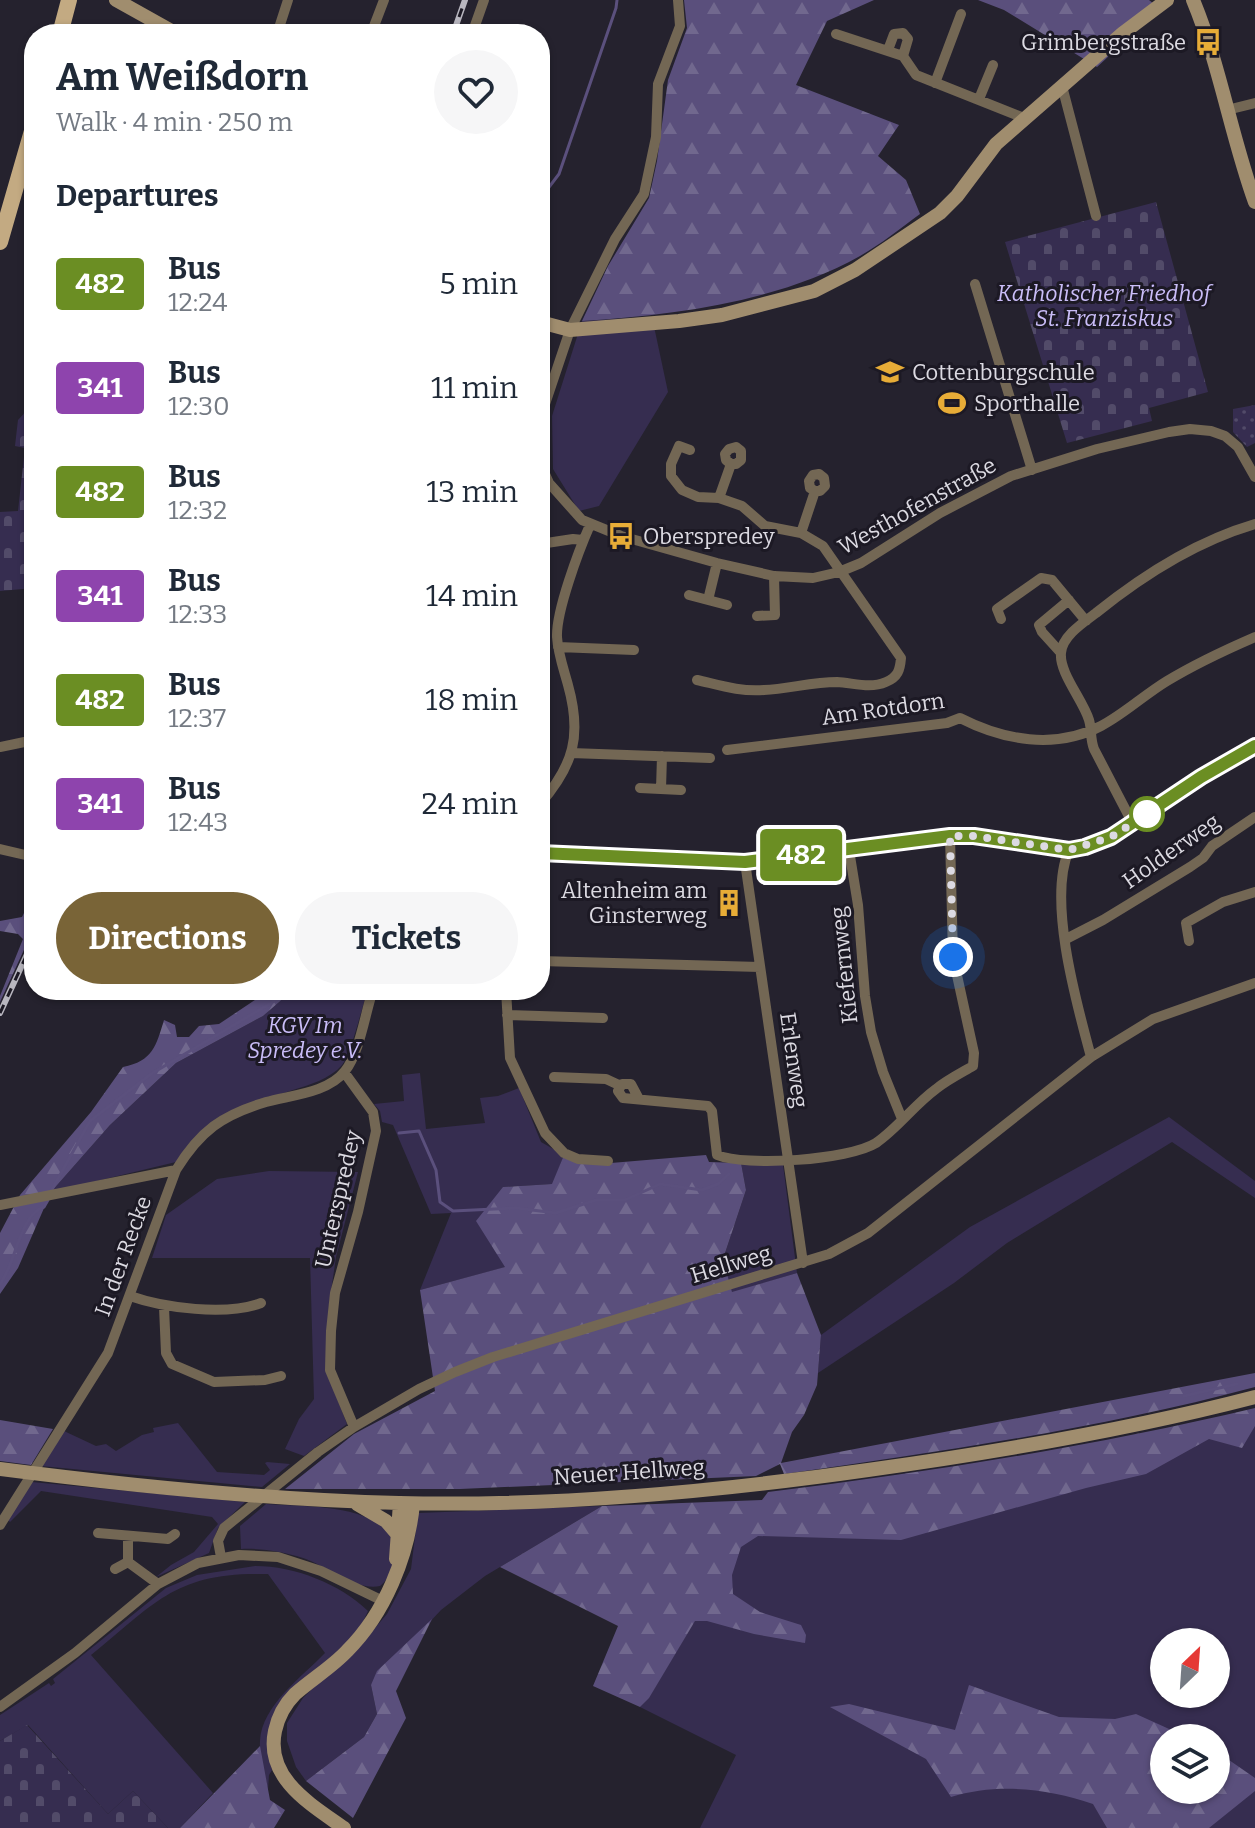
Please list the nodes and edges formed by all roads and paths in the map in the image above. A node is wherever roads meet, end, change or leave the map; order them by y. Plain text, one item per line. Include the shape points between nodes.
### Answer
1 (69, 0) edge
2 (116, 0) edge
3 (288, 0) edge
4 (384, 0) edge
5 (484, 0) edge
6 (678, 0) edge
7 (1167, 0) edge
8 (1193, 0) edge
9 (961, 14) dead end
10 (63, 24) edge
11 (159, 24) edge
12 (280, 24) edge
13 (375, 24) edge
14 (476, 24) edge
15 (836, 34) dead end
16 (888, 50) junction
17 (903, 56) junction
18 (993, 65) dead end
19 (935, 83) junction
20 (1062, 86) junction
21 (979, 99) junction
22 (1255, 103) edge
23 (1227, 110) junction
24 (1024, 118) junction
25 (24, 159) edge
26 (1255, 202) edge
27 (1096, 216) dead end
28 (0, 242) edge
29 (975, 284) dead end
30 (550, 325) edge
31 (570, 330) junction
32 (550, 389) edge
33 (690, 450) dead end
34 (731, 464) dead end
35 (1032, 470) junction
36 (1255, 477) edge
37 (550, 484) edge
38 (815, 491) dead end
39 (719, 498) junction
40 (1255, 524) edge
41 (590, 525) junction
42 (801, 533) junction
43 (583, 540) junction
44 (550, 542) edge
45 (717, 563) junction
46 (839, 572) junction
47 (774, 576) junction
48 (689, 595) dead end
49 (708, 600) junction
50 (1069, 600) junction
51 (727, 605) dead end
52 (757, 616) dead end
53 (1001, 619) dead end
54 (1086, 621) junction
55 (1255, 637) edge
56 (558, 647) junction
57 (634, 650) dead end
58 (1061, 653) junction
59 (697, 680) dead end
60 (1091, 729) junction
61 (24, 742) edge
62 (1255, 746) edge
63 (0, 747) edge
64 (727, 750) dead end
65 (571, 753) junction
66 (662, 756) junction
67 (710, 758) dead end
68 (640, 788) dead end
69 (661, 789) junction
70 (681, 790) dead end
71 (550, 791) edge
72 (1255, 817) edge
73 (1133, 824) junction
74 (950, 836) junction
75 (0, 849) edge
76 (849, 850) junction
77 (1069, 850) junction
78 (550, 853) edge
79 (24, 855) edge
80 (745, 862) junction
81 (1255, 892) edge
82 (1066, 939) junction
83 (1189, 941) dead end
84 (550, 961) edge
85 (760, 967) junction
86 (1255, 983) edge
87 (370, 1000) edge
88 (506, 1000) edge
89 (507, 1015) junction
90 (603, 1018) dead end
91 (1091, 1057) junction
92 (344, 1072) junction
93 (554, 1077) dead end
94 (902, 1119) junction
95 (789, 1160) junction
96 (608, 1161) dead end
97 (176, 1170) junction
98 (0, 1205) edge
99 (803, 1263) junction
100 (130, 1296) junction
101 (261, 1303) dead end
102 (164, 1307) junction
103 (281, 1376) dead end
104 (1255, 1397) edge
105 (354, 1427) junction
106 (0, 1469) edge
107 (353, 1502) junction
108 (407, 1504) junction
109 (0, 1525) edge
110 (98, 1533) dead end
111 (175, 1534) dead end
112 (398, 1535) junction
113 (128, 1536) junction
114 (221, 1557) junction
115 (128, 1562) junction
116 (115, 1569) dead end
117 (394, 1578) junction
118 (158, 1584) junction
119 (383, 1601) junction
120 (0, 1707) edge
121 (344, 1828) edge

1 - 10 main road
2 - 11 main road
3 - 12 street
4 - 13 street
5 - 14 street
6 - 31 street, Westhofenstraße via 680,26 658,84 656,137 644,194
7 - 20 main road
8 - 23 main road
9 - 19 street
15 - 16 street
16 - 17 street
16 - 17 street via 894,34 903,33 908,39
17 - 19 street via 916,75
18 - 21 street
19 - 21 street
20 - 24 main road
20 - 27 street
21 - 24 street
22 - 23 street
23 - 26 main road
24 - 31 main road via 940,213 814,291 722,315
25 - 28 main road
29 - 35 street, Westhofenstraße
30 - 31 main road
31 - 32 street, Westhofenstraße
33 - 39 street via 679,446 671,476 682,490
34 - 39 street
35 - 36 street, Westhofenstraße via 1097,449 1190,429 1225,436
35 - 46 street, Westhofenstraße via 962,501
37 - 41 street, Westhofenstraße
38 - 42 street
39 - 42 street via 742,506 765,526
40 - 54 street via 1150,572
41 - 43 street
41 - 45 street, Westhofenstraße
42 - 46 street via 823,546
43 - 44 street
43 - 56 street via 558,621
45 - 47 street, Westhofenstraße
45 - 49 street
46 - 47 street, Westhofenstraße via 813,578
46 - 59 street via 901,658 896,676 869,686 839,682 764,690
47 - 52 street via 775,615
48 - 49 street
49 - 51 street
50 - 53 street via 1052,580 1041,578 997,609
50 - 54 street
50 - 58 street via 1039,625
54 - 58 street via 1064,641
55 - 60 street, Am Rotdorn via 1167,681
56 - 57 street
56 - 65 street via 576,715
58 - 60 street
60 - 64 street, Am Rotdorn via 1019,740 960,718
60 - 73 street via 1094,749
61 - 63 street
62 - 73 street
65 - 66 street
65 - 71 street
66 - 67 street
66 - 69 street
68 - 69 street
69 - 70 street
72 - 82 street, Holderweg via 1190,867
73 - 77 street
74 - 76 street
74 - 77 street
74 - 94 street via 953,957 973,1066
75 - 79 street
76 - 80 street
76 - 94 street, Kiefernweg via 871,1032
77 - 82 street via 1061,894
78 - 80 street
80 - 85 street, Erlenweg
81 - 83 street via 1186,923
82 - 91 street
84 - 85 street
85 - 95 street, Erlenweg
86 - 91 street, Hellweg via 1153,1019
87 - 92 street
88 - 89 street
89 - 90 street
89 - 96 street via 510,1058 545,1133 564,1153
91 - 99 street, Hellweg via 868,1233
92 - 97 street, In der Recke via 315,1090 255,1106 218,1123 196,1139
92 - 105 street, Unterspredey via 373,1112 376,1131 335,1293 331,1331 330,1370
93 - 95 street via 606,1079 621,1086 623,1098 708,1106 717,1155
94 - 95 street via 859,1151
95 - 99 street, Erlenweg
97 - 98 street
97 - 100 street, In der Recke
99 - 105 street, Hellweg via 493,1357 419,1389
100 - 102 street
100 - 109 street, In der Recke via 97,1374
101 - 102 street via 245,1309
102 - 103 street via 166,1353 172,1364 214,1382
104 - 108 main road, Neuer Hellweg via 945,1460 782,1482 588,1498
105 - 114 street, Hellweg via 220,1534
106 - 107 main road, Neuer Hellweg
107 - 108 main road, Neuer Hellweg
107 - 112 main road via 386,1521
108 - 112 main road
108 - 117 main road via 408,1543
110 - 113 street
111 - 113 street via 168,1539
112 - 117 main road
113 - 115 street
114 - 118 street
114 - 119 street via 297,1561
115 - 116 street
115 - 118 street
117 - 119 main road
118 - 120 street
119 - 121 main road via 347,1652 294,1695 274,1736 275,1761 285,1779

